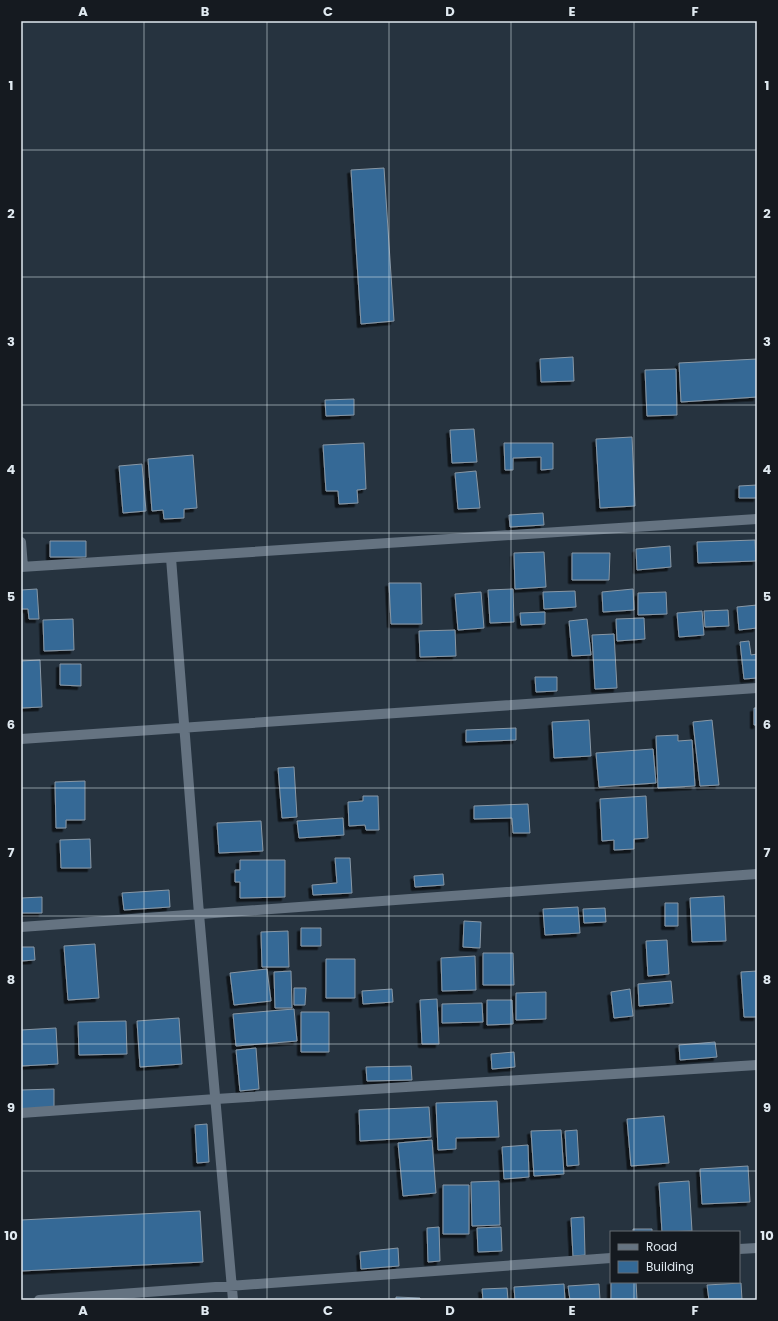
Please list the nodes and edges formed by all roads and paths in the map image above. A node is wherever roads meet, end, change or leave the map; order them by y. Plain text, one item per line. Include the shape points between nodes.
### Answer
1 (757, 519) edge
2 (21, 542) edge
3 (170, 558) junction
4 (22, 567) edge
5 (757, 688) edge
6 (184, 727) junction
7 (21, 739) edge
8 (757, 874) edge
9 (199, 914) junction
10 (21, 927) edge
11 (757, 1066) edge
12 (216, 1099) junction
13 (21, 1113) edge
14 (757, 1248) edge
15 (740, 1249) edge
16 (610, 1258) edge
17 (232, 1286) junction
18 (39, 1300) edge
19 (233, 1300) edge

1 - 3 street
2 - 4 street
3 - 4 street
3 - 6 street
5 - 6 street
6 - 7 street
6 - 9 street
8 - 9 street
9 - 10 street
9 - 12 street
11 - 12 street
12 - 13 street
12 - 17 street
14 - 15 street
16 - 17 street
17 - 18 street
17 - 19 street

